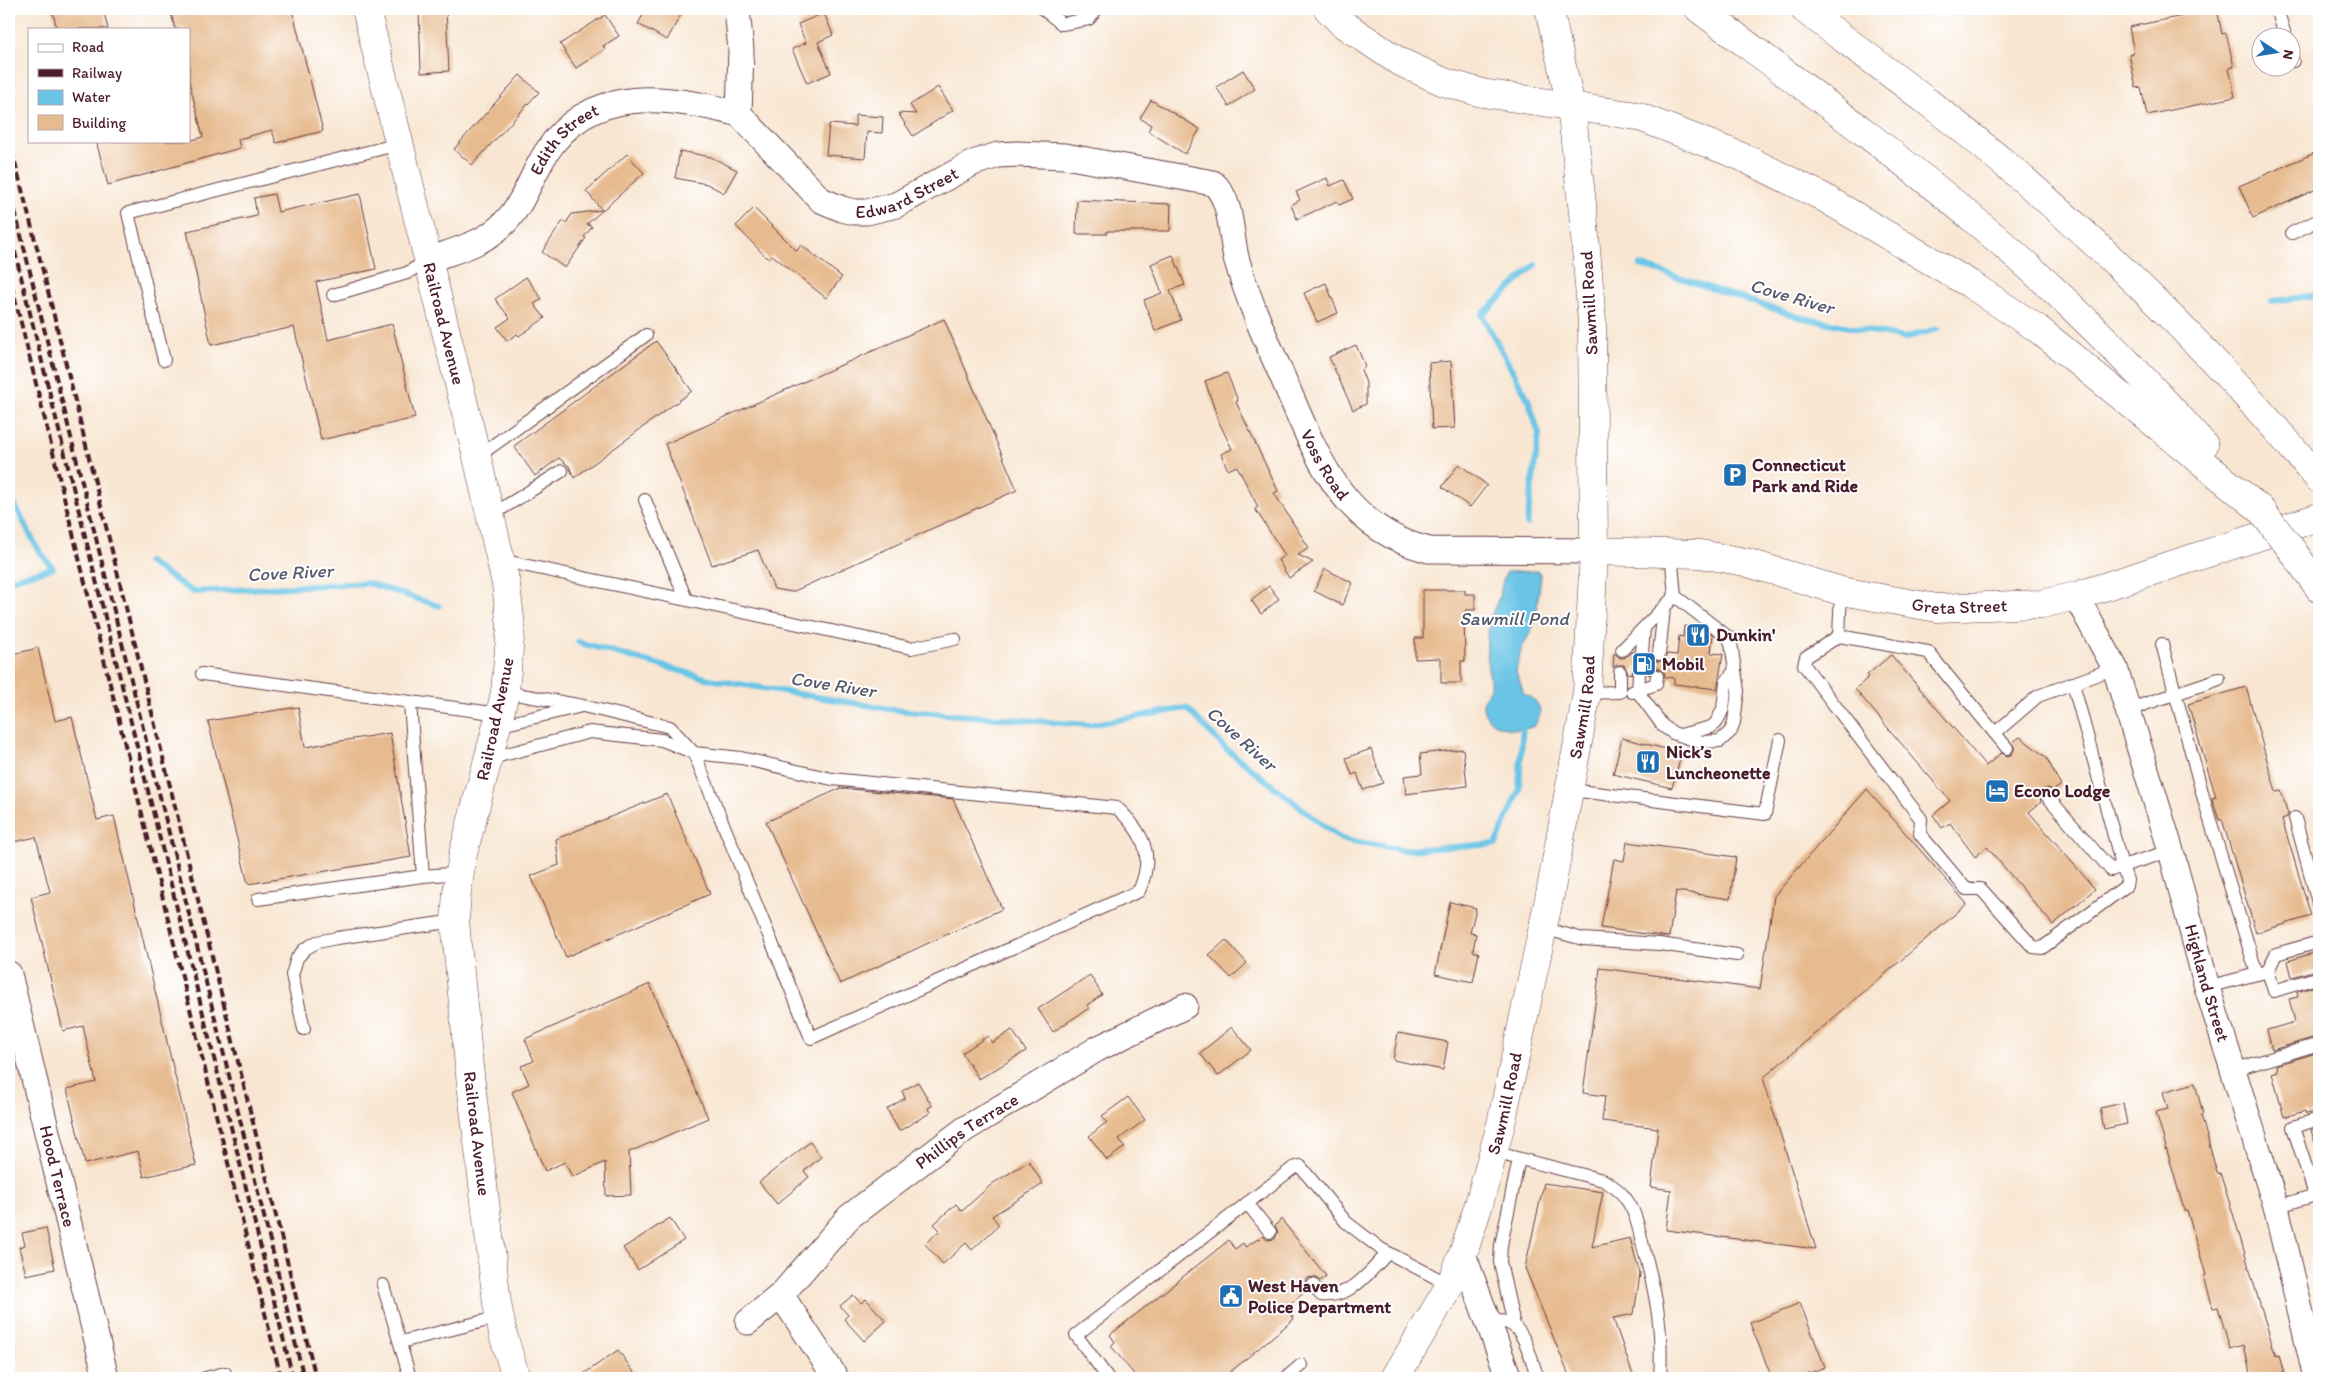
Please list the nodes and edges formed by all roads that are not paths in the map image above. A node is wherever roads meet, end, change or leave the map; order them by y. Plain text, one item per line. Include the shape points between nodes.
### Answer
1 (366, 9) edge
2 (737, 9) edge
3 (1043, 9) edge
4 (1097, 9) edge
5 (1328, 9) edge
6 (1549, 9) edge
7 (1699, 9) edge
8 (1804, 9) edge
9 (2277, 9) edge
10 (2283, 28) edge
11 (1571, 106) junction
12 (739, 114) junction
13 (399, 144) junction
14 (1213, 183) joint
15 (2319, 220) edge
16 (2292, 233) dead end
17 (428, 260) junction
18 (333, 295) dead end
19 (646, 335) dead end
20 (164, 360) dead end
21 (477, 457) junction
22 (562, 471) dead end
23 (2319, 479) edge
24 (646, 500) dead end
25 (2260, 509) junction
26 (490, 516) junction
27 (2319, 517) edge
28 (1594, 551) junction
29 (1671, 553) junction
30 (500, 560) junction
31 (2319, 588) edge
32 (1841, 591) junction
33 (1675, 596) junction
34 (2076, 596) junction
35 (686, 599) junction
36 (1664, 608) junction
37 (1644, 628) junction
38 (1838, 636) junction
39 (956, 639) dead end
40 (2162, 644) dead end
41 (1622, 650) dead end
42 (1642, 652) dead end
43 (1659, 654) dead end
44 (2115, 668) junction
45 (1620, 672) dead end
46 (202, 674) dead end
47 (1639, 674) dead end
48 (1657, 676) dead end
49 (2219, 679) dead end
50 (2073, 684) junction
51 (1620, 692) junction
52 (1638, 692) junction
53 (1587, 693) junction
54 (2176, 694) junction
55 (410, 703) junction
56 (582, 706) junction
57 (500, 710) junction
58 (2127, 710) junction
59 (1995, 733) junction
60 (1780, 740) dead end
61 (2007, 748) dead end
62 (694, 753) junction
63 (488, 759) junction
64 (1570, 790) junction
65 (2047, 796) dead end
66 (2295, 818) dead end
67 (2170, 851) junction
68 (2122, 866) junction
69 (460, 873) junction
70 (423, 876) junction
71 (258, 899) dead end
72 (2319, 906) edge
73 (455, 921) junction
74 (1542, 928) junction
75 (2319, 942) edge
76 (1737, 955) dead end
77 (2262, 973) junction
78 (9, 974) edge
79 (2319, 978) edge
80 (2207, 987) junction
81 (1184, 1006) dead end
82 (304, 1029) dead end
83 (2319, 1044) edge
84 (2233, 1070) junction
85 (2319, 1119) edge
86 (1493, 1152) junction
87 (1519, 1159) junction
88 (2317, 1195) edge
89 (1247, 1203) junction
90 (2276, 1207) junction
91 (1270, 1232) dead end
92 (1388, 1253) junction
93 (1463, 1254) junction
94 (383, 1285) dead end
95 (1313, 1285) dead end
96 (1450, 1285) junction
97 (781, 1295) junction
98 (500, 1317) junction
99 (748, 1322) dead end
100 (1488, 1323) junction
101 (1514, 1325) junction
102 (401, 1342) junction
103 (1302, 1365) dead end
104 (225, 1373) dead end
105 (106, 1378) edge
106 (205, 1378) edge
107 (410, 1378) edge
108 (516, 1378) edge
109 (836, 1378) edge
110 (1108, 1378) edge
111 (1286, 1378) edge
112 (1395, 1378) edge
113 (1509, 1378) edge
114 (1538, 1378) edge
115 (1660, 1378) edge
116 (2316, 1378) edge

1 - 13 main road, Railroad Avenue
2 - 12 street via 741,50
3 - 4 lane via 1062,24 1088,19
5 - 11 main road via 1343,24 1398,61 1444,82 1482,93
6 - 11 main road, Sawmill Road
7 - 25 main road via 1913,170 2023,262 2146,382
8 - 23 main road via 1950,119 2074,223 2203,349
9 - 10 lane
11 - 25 main road via 1637,116 1740,156 1821,196 1937,264 2038,329
11 - 28 main road, Sawmill Road via 1592,322
12 - 14 street, Edward Street via 821,200 854,212 896,205 973,163 998,155 1065,156
12 - 17 street, Edith Street via 683,101 651,99 617,103 590,112 567,128 550,147 513,215 499,228 476,243
13 - 17 main road, Railroad Avenue
13 - 20 lane via 128,213
14 - 28 street, Voss Road via 1221,190 1226,205 1248,296 1306,433 1334,486 1355,509 1383,531 1429,550
15 - 16 lane
17 - 18 lane via 408,273
17 - 21 main road, Railroad Avenue
19 - 21 lane
21 - 26 main road, Railroad Avenue
22 - 26 lane
24 - 35 lane
25 - 31 main road, bridge
26 - 30 main road, Railroad Avenue
27 - 34 main road, Greta Street
28 - 29 main road, Greta Street
28 - 53 main road, Sawmill Road
29 - 32 main road, Greta Street via 1700,554 1745,562
29 - 33 lane
30 - 35 lane
30 - 57 main road, Railroad Avenue via 512,627
32 - 34 main road, Greta Street via 1937,608 2042,604
32 - 38 lane
33 - 36 lane
33 - 52 lane via 1728,637 1738,680 1734,722 1720,741 1700,742 1663,726
34 - 44 street, Highland Street
35 - 39 lane via 911,648
36 - 37 lane
36 - 43 lane
37 - 41 lane
37 - 42 lane
38 - 59 lane via 1928,652
38 - 68 lane via 1806,657 1804,665 1921,819 1920,834 1966,888 1981,889 2033,946 2042,948 2126,886
40 - 54 lane
44 - 50 lane
44 - 58 street, Highland Street
45 - 51 lane
46 - 55 lane
47 - 52 lane
48 - 52 lane via 1656,684
49 - 54 lane
50 - 59 lane via 2038,696
50 - 68 lane
51 - 52 lane
51 - 53 lane
53 - 64 main road, Sawmill Road
54 - 58 lane
54 - 77 lane via 2206,807
55 - 57 lane
55 - 70 lane
56 - 57 lane
56 - 57 lane
56 - 62 lane via 670,728
57 - 63 main road, Railroad Avenue
58 - 67 street, Highland Street
59 - 61 lane
60 - 64 lane via 1765,814
62 - 62 lane via 741,758 832,779 1117,808 1135,825 1146,851 1146,874 1139,891 811,1038
62 - 63 lane via 662,740 590,732
63 - 69 main road, Railroad Avenue
64 - 74 main road, Sawmill Road
65 - 68 lane via 2111,870
66 - 72 lane
67 - 68 lane
67 - 80 street, Highland Street
69 - 70 lane
69 - 73 main road, Railroad Avenue
70 - 71 lane
73 - 82 lane via 337,938 317,942 305,949 294,963 292,975
73 - 98 main road, Railroad Avenue
74 - 76 lane via 1583,939 1659,944
74 - 86 main road, Sawmill Road
75 - 77 lane via 2276,954
77 - 79 lane via 2274,991
77 - 80 lane
78 - 105 street, Hood Terrace
80 - 84 street, Highland Street
81 - 97 street, Phillips Terrace via 1098,1049 965,1129 849,1217
83 - 84 lane
84 - 90 street, Highland Street
85 - 88 lane via 2293,1127
86 - 87 lane
86 - 93 main road, Sawmill Road
87 - 101 lane via 1500,1262
87 - 115 lane via 1603,1180 1627,1200 1635,1216 1658,1304
88 - 90 lane
89 - 91 lane
89 - 92 lane via 1300,1166 1346,1222
89 - 110 lane via 1076,1335
90 - 116 street, Highland Street
92 - 95 lane via 1342,1294 1322,1295
92 - 96 lane
93 - 96 main road, Sawmill Road
93 - 100 street
94 - 102 lane via 392,1322
96 - 112 main road, Sawmill Road
97 - 99 street, Phillips Terrace
97 - 109 street
98 - 102 lane
98 - 108 main road, Railroad Avenue
100 - 101 lane via 1506,1320
100 - 113 street
101 - 114 lane
102 - 107 lane
103 - 111 lane
104 - 106 lane

